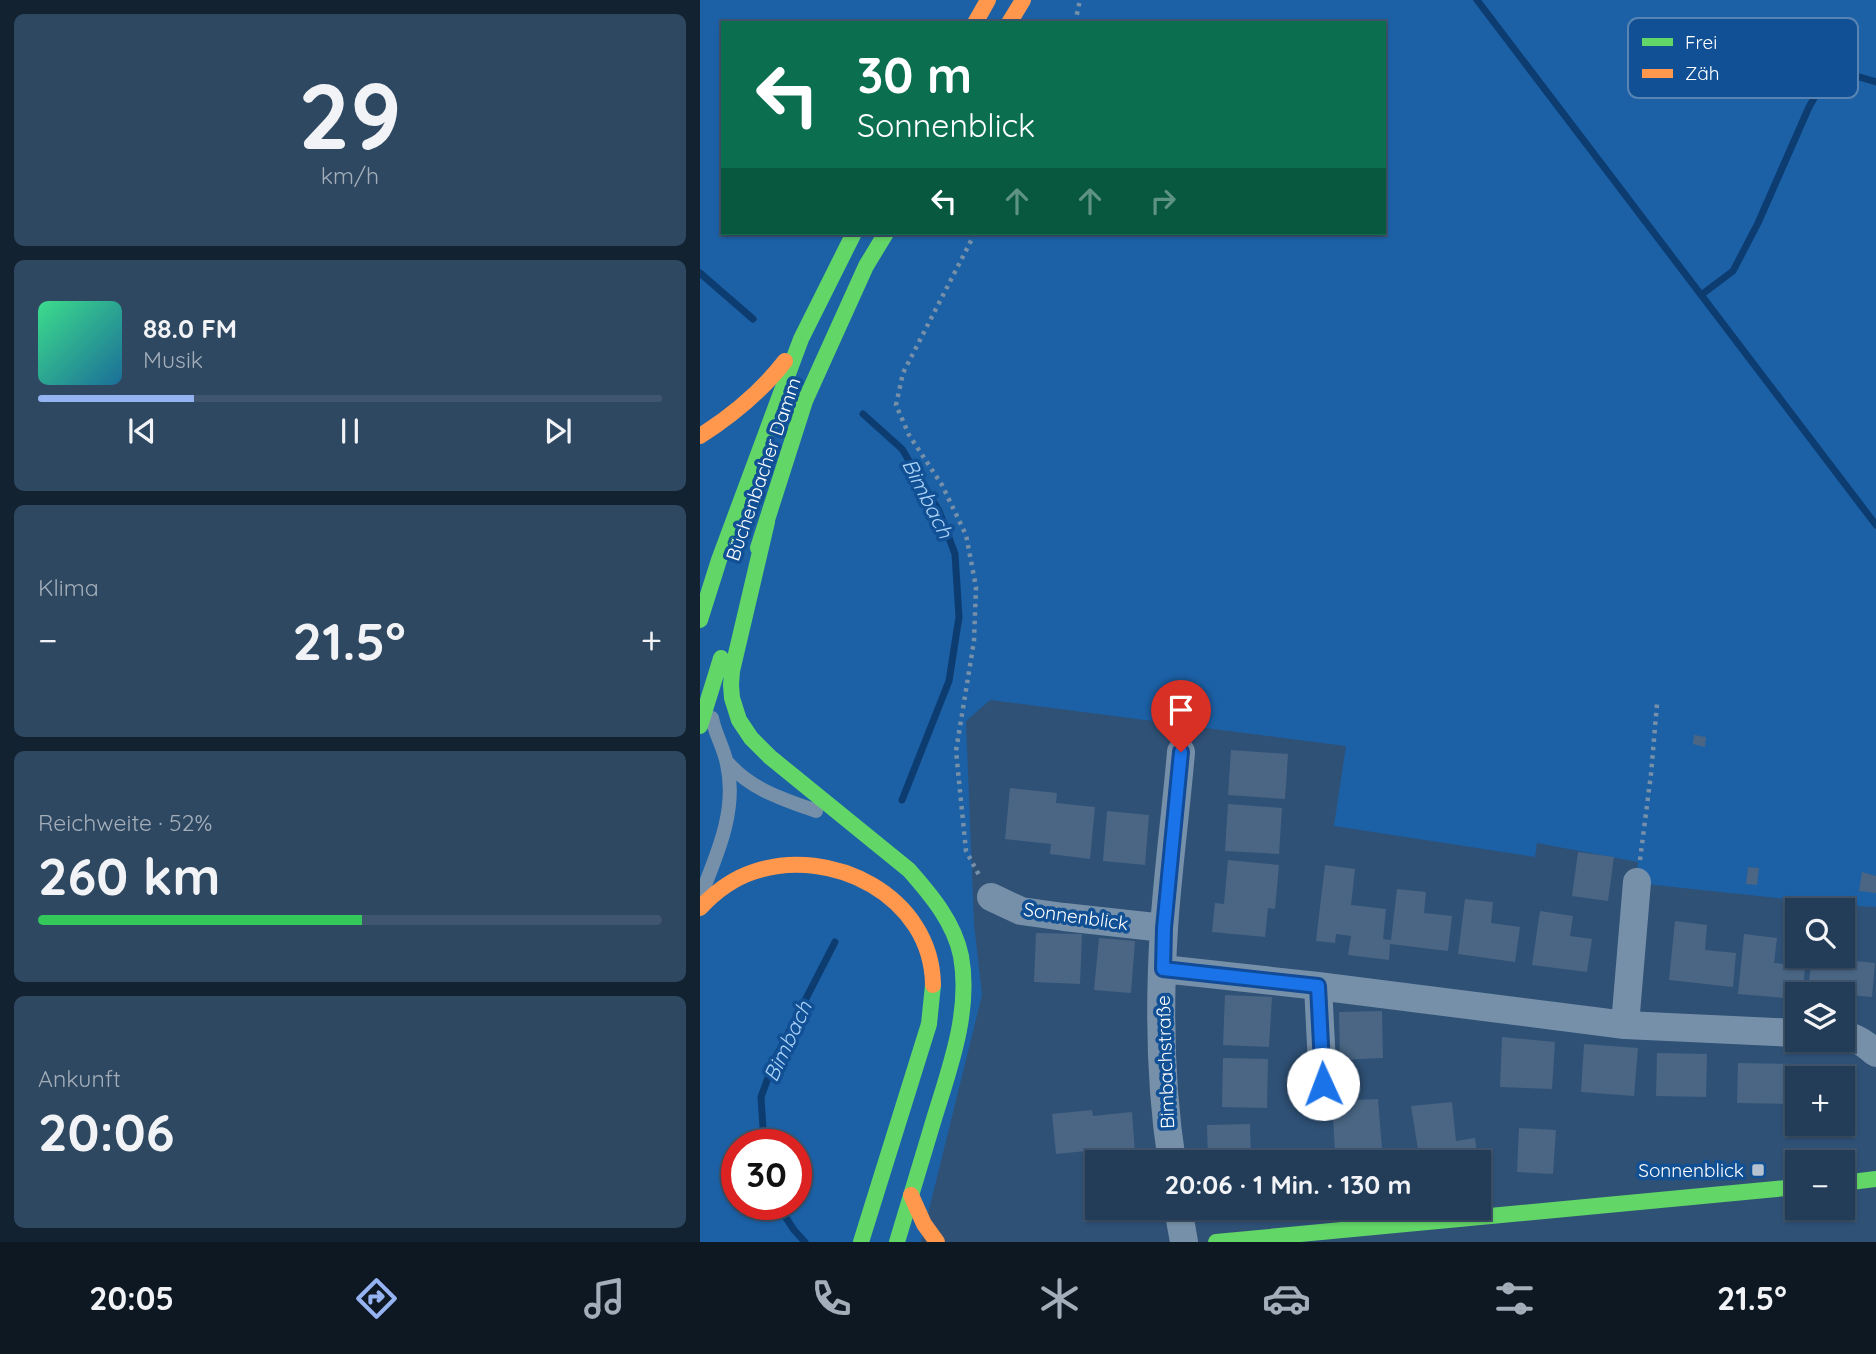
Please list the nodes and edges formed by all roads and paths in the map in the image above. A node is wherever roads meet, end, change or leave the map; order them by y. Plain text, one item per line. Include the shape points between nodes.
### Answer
1 (988, 0) edge
2 (1023, 0) edge
3 (1080, 0) edge
4 (976, 21) edge
5 (1010, 21) edge
6 (1076, 21) edge
7 (853, 235) edge
8 (885, 235) edge
9 (974, 235) edge
10 (801, 339) junction
11 (700, 436) edge
12 (767, 523) junction
13 (705, 624) edge
14 (707, 652) dead end
15 (708, 698) junction
16 (1657, 704) dead end
17 (700, 726) edge
18 (1181, 752) dead end
19 (727, 762) junction
20 (854, 825) junction
21 (1637, 882) joint
22 (700, 897) edge
23 (991, 897) joint
24 (700, 908) edge
25 (1164, 928) junction
26 (1163, 969) junction
27 (1318, 986) junction
28 (1625, 1025) junction
29 (1785, 1032) edge
30 (1855, 1037) edge
31 (1876, 1053) edge
32 (1323, 1084) dead end
33 (1170, 1150) edge
34 (1876, 1180) edge
35 (1855, 1182) edge
36 (1785, 1188) edge
37 (911, 1195) junction
38 (1180, 1220) edge
39 (1288, 1238) edge
40 (861, 1242) edge
41 (897, 1242) edge
42 (937, 1242) edge
43 (1184, 1242) edge
44 (1216, 1242) edge

1 - 4 main road
2 - 5 main road
3 - 6 path
7 - 10 main road, Büchenbacher Damm
8 - 12 main road, Büchenbacher Damm via 866,266 805,401
9 - 23 path via 903,373 896,405 966,535 976,587 974,641 956,751 966,851
10 - 11 main road via 759,391
10 - 13 main road, Büchenbacher Damm via 719,561
12 - 15 main road, Büchenbacher Damm
12 - 20 main road via 732,671 734,709 753,742
14 - 15 lane
15 - 17 main road, Büchenbacher Damm
15 - 19 lane
16 - 21 path
18 - 25 street, Bimbachstraße
19 - 20 lane via 764,791
19 - 22 lane via 729,810
20 - 37 main road via 927,889 956,935 962,959 961,1022
21 - 28 street
23 - 25 street, Sonnenblick via 1021,911
24 - 40 main road via 741,876 762,869 811,866 859,876 880,888 916,926 933,978 929,1024
25 - 26 street, Bimbachstraße
26 - 27 street
26 - 33 street, Bimbachstraße via 1163,1077
27 - 28 street
27 - 32 street
28 - 29 street
30 - 31 street
34 - 35 main road
36 - 39 main road
37 - 41 main road
37 - 42 main road
38 - 43 street
39 - 44 main road

